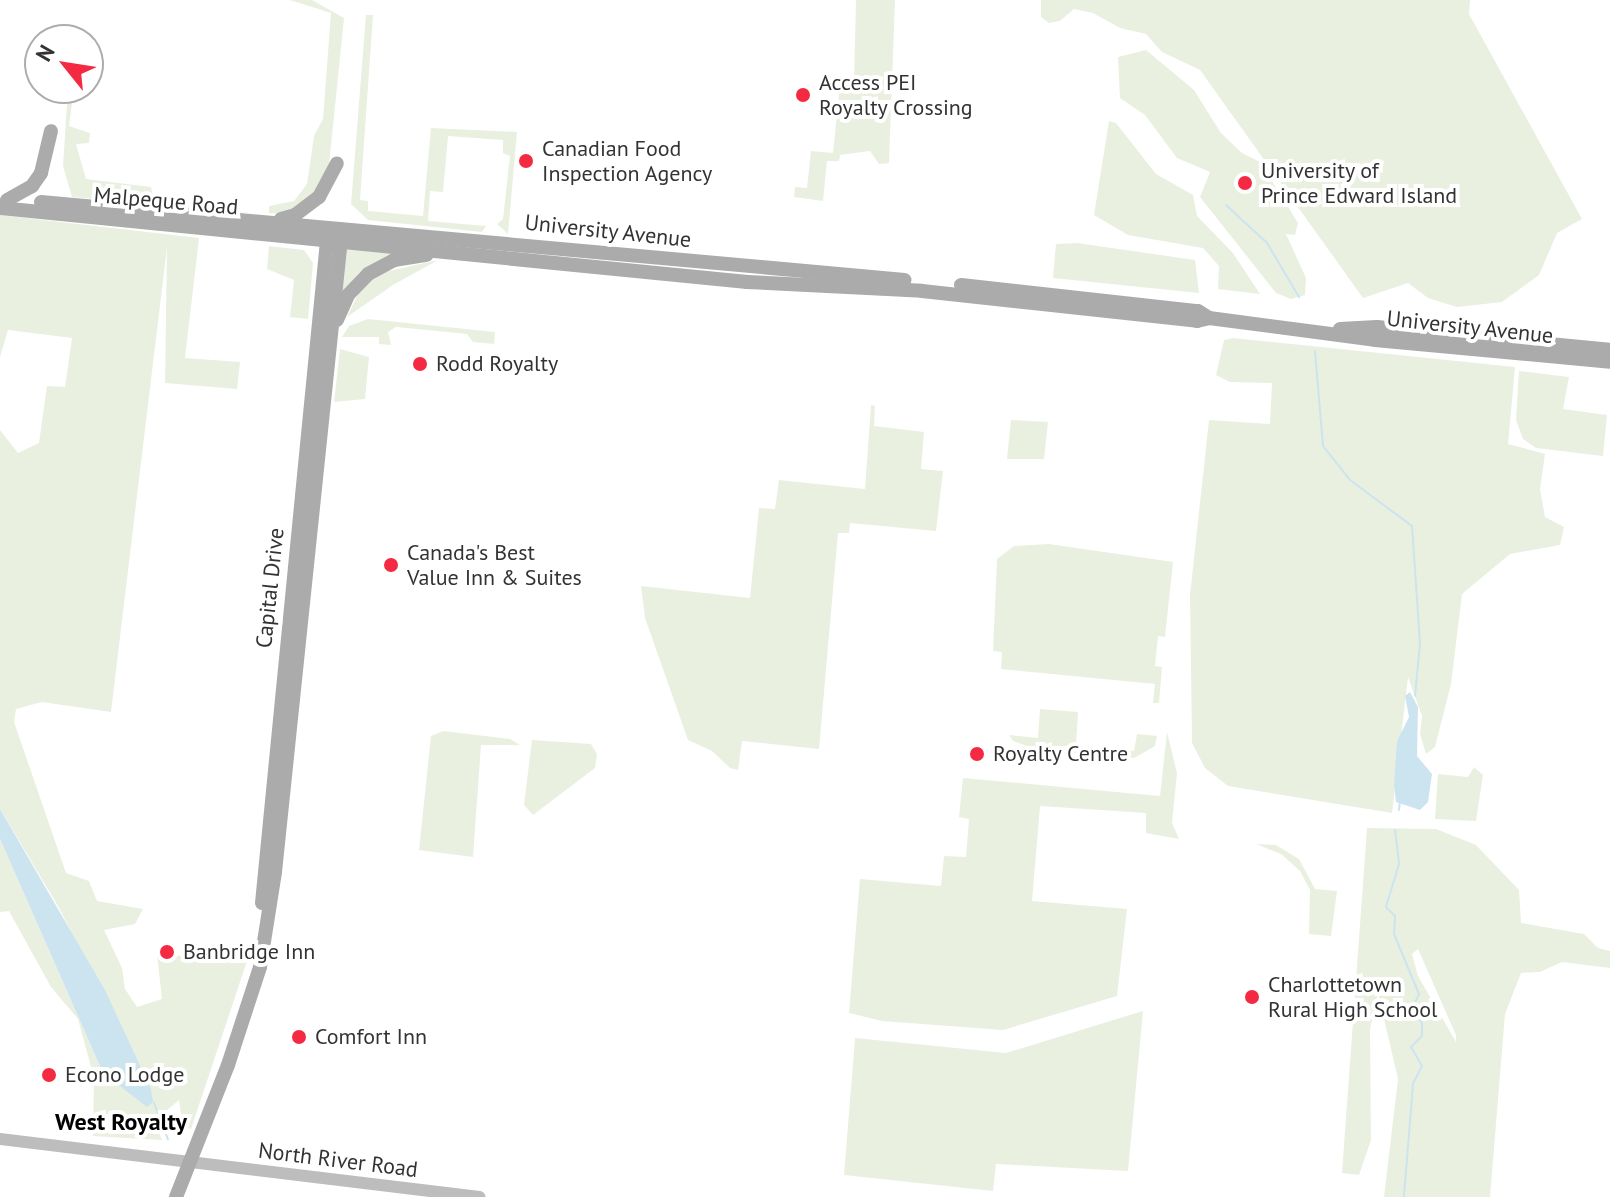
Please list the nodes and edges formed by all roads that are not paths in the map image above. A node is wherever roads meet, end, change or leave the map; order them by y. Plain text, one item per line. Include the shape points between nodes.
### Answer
1 (51, 131) dead end
2 (337, 163) dead end
3 (2, 203) edge
4 (245, 219) junction
5 (335, 232) junction
6 (453, 252) junction
7 (1209, 318) junction
8 (1327, 330) junction
9 (332, 331) junction
10 (1610, 350) edge
11 (1610, 362) edge
12 (261, 955) junction
13 (0, 1139) edge
14 (192, 1163) junction
15 (176, 1197) edge
16 (480, 1197) edge

1 - 3 main road via 41,173 32,186
2 - 4 main road via 328,187 295,215
3 - 4 main road, University Avenue
3 - 5 main road, Malpeque Road
4 - 5 main road, University Avenue
5 - 6 main road, University Avenue
5 - 7 main road, University Avenue via 1026,291 1198,311
5 - 9 main road, Capital Drive
5 - 12 main road, Capital Drive via 271,788
6 - 7 main road, University Avenue via 781,285 922,291 1197,321
6 - 9 main road via 379,267 353,289
7 - 8 main road, University Avenue
8 - 10 main road, University Avenue via 1377,327
8 - 11 main road, University Avenue via 1375,340
9 - 12 main road, Capital Drive via 275,872
12 - 14 main road, Capital Drive via 245,1019
13 - 14 main road, North River Road
14 - 15 main road, Capital Drive
14 - 16 main road, North River Road

